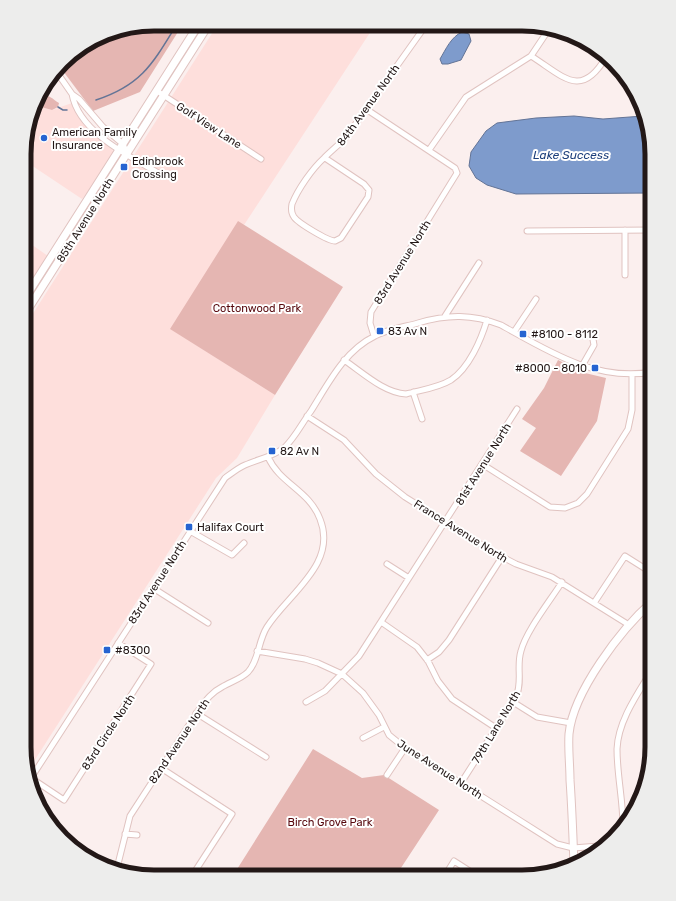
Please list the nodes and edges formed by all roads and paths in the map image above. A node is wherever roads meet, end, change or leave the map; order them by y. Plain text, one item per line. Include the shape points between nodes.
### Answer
1 (195, 31) edge
2 (206, 31) edge
3 (422, 31) edge
4 (546, 34) edge
5 (531, 56) junction
6 (603, 62) edge
7 (59, 75) edge
8 (157, 91) junction
9 (72, 94) junction
10 (164, 96) junction
11 (366, 109) junction
12 (103, 127) junction
13 (98, 133) junction
14 (123, 144) junction
15 (119, 150) junction
16 (429, 150) junction
17 (127, 154) junction
18 (324, 158) junction
19 (261, 159) dead end
20 (162, 175) dead end
21 (625, 230) junction
22 (645, 230) edge
23 (527, 231) dead end
24 (479, 263) dead end
25 (625, 275) dead end
26 (31, 289) edge
27 (536, 299) dead end
28 (31, 305) edge
29 (445, 316) junction
30 (487, 320) junction
31 (514, 332) junction
32 (592, 334) dead end
33 (374, 336) junction
34 (344, 360) junction
35 (582, 366) junction
36 (645, 373) edge
37 (632, 374) junction
38 (413, 392) junction
39 (517, 409) dead end
40 (307, 416) junction
41 (422, 419) dead end
42 (268, 457) junction
43 (482, 464) junction
44 (445, 522) junction
45 (190, 530) junction
46 (244, 543) dead end
47 (502, 557) junction
48 (387, 564) dead end
49 (645, 569) edge
50 (410, 578) junction
51 (307, 579) junction
52 (562, 582) junction
53 (311, 583) dead end
54 (153, 588) junction
55 (594, 603) junction
56 (645, 609) edge
57 (381, 622) junction
58 (208, 623) dead end
59 (629, 625) junction
60 (118, 643) junction
61 (258, 651) junction
62 (427, 660) junction
63 (342, 674) junction
64 (645, 682) edge
65 (306, 702) dead end
66 (513, 702) junction
67 (196, 713) junction
68 (571, 723) junction
69 (384, 727) junction
70 (496, 728) junction
71 (363, 738) dead end
72 (404, 748) junction
73 (266, 757) dead end
74 (161, 768) junction
75 (34, 774) edge
76 (387, 775) dead end
77 (36, 782) edge
78 (461, 783) junction
79 (622, 817) edge
80 (125, 834) junction
81 (137, 835) dead end
82 (594, 846) edge
83 (573, 848) junction
84 (574, 859) edge
85 (117, 864) edge
86 (196, 870) edge
87 (448, 870) edge
88 (469, 870) edge

1 - 8 main road, 85th Avenue North
2 - 10 main road, 85th Avenue North
3 - 11 street, 84th Avenue North
4 - 5 street
5 - 6 street via 569,80 577,82 594,75
5 - 16 street via 466,97
7 - 9 street
8 - 10 street, Golf View Lane
8 - 14 main road, 85th Avenue North
9 - 12 street
9 - 13 street via 73,102 82,116
10 - 17 main road, 85th Avenue North
10 - 19 street, Golf View Lane
11 - 16 street
11 - 18 street, 84th Avenue North via 342,142
12 - 13 street
12 - 14 street
13 - 15 street
14 - 15 main road, 85th Avenue North
14 - 17 street
15 - 17 street
15 - 26 main road, 85th Avenue North
16 - 33 street, 83rd Avenue North via 455,168 456,176 371,312 370,323
17 - 20 street
17 - 28 main road, 85th Avenue North
18 - 18 street, 84th Avenue North via 293,201 291,212 298,220 331,241 341,238 368,196 369,190
21 - 22 street
21 - 23 street
21 - 25 street
24 - 29 street
27 - 31 street
29 - 30 street
29 - 33 street
30 - 31 street
30 - 38 street via 480,340 458,375 443,384
31 - 35 street
32 - 35 street via 594,345
33 - 34 street, 83rd Avenue North
34 - 38 street via 394,392
34 - 40 street, 83rd Avenue North
35 - 37 street via 602,372
36 - 37 street
37 - 43 street via 632,410 628,429 587,494 578,503 565,508 550,507
38 - 41 street
39 - 43 street, 81st Avenue North
40 - 42 street, 83rd Avenue North via 284,448
40 - 44 street, France Avenue North via 344,440 390,486
42 - 45 street, 83rd Avenue North via 247,464 225,478
42 - 51 street, 82nd Avenue North via 278,474 306,495 321,520 323,549 316,568
43 - 44 street, 81st Avenue North
44 - 47 street, France Avenue North
44 - 50 street, 81st Avenue North
45 - 46 street via 232,555
45 - 54 street, 83rd Avenue North
47 - 52 street, France Avenue North
47 - 62 street via 449,640 439,652
48 - 50 street
49 - 55 street via 625,556
50 - 57 street, 81st Avenue North
51 - 53 street
51 - 61 street, 82nd Avenue North via 267,627
52 - 55 street, France Avenue North
52 - 66 street, 79th Lane North via 523,644 519,659 520,683
54 - 58 street
54 - 60 street, 83rd Avenue North
55 - 59 street, France Avenue North
56 - 59 main road
57 - 62 street via 412,642
57 - 63 street, 81st Avenue North via 359,656
59 - 68 main road via 605,656 579,701
60 - 75 street, 83rd Avenue North
60 - 77 street, 83rd Circle North via 151,664 64,800
61 - 63 street, June Avenue North via 305,659
61 - 67 street, 82nd Avenue North via 246,674 212,693
62 - 70 street via 438,681 452,699
63 - 65 street, 81st Avenue North via 325,691
63 - 69 street, June Avenue North via 368,698
64 - 79 street via 626,715 619,737
66 - 68 street via 537,717
66 - 70 street, 79th Lane North
67 - 73 street
67 - 74 street, 82nd Avenue North
68 - 83 main road via 569,746
69 - 71 street
69 - 72 street, June Avenue North
70 - 78 street, 79th Lane North
72 - 76 street
72 - 78 street, June Avenue North
74 - 80 street, 82nd Avenue North via 130,816
74 - 86 street via 232,814
78 - 83 street, June Avenue North via 550,840
80 - 81 street
80 - 85 street, 82nd Avenue North
82 - 83 street
83 - 84 main road
87 - 88 street via 454,861

